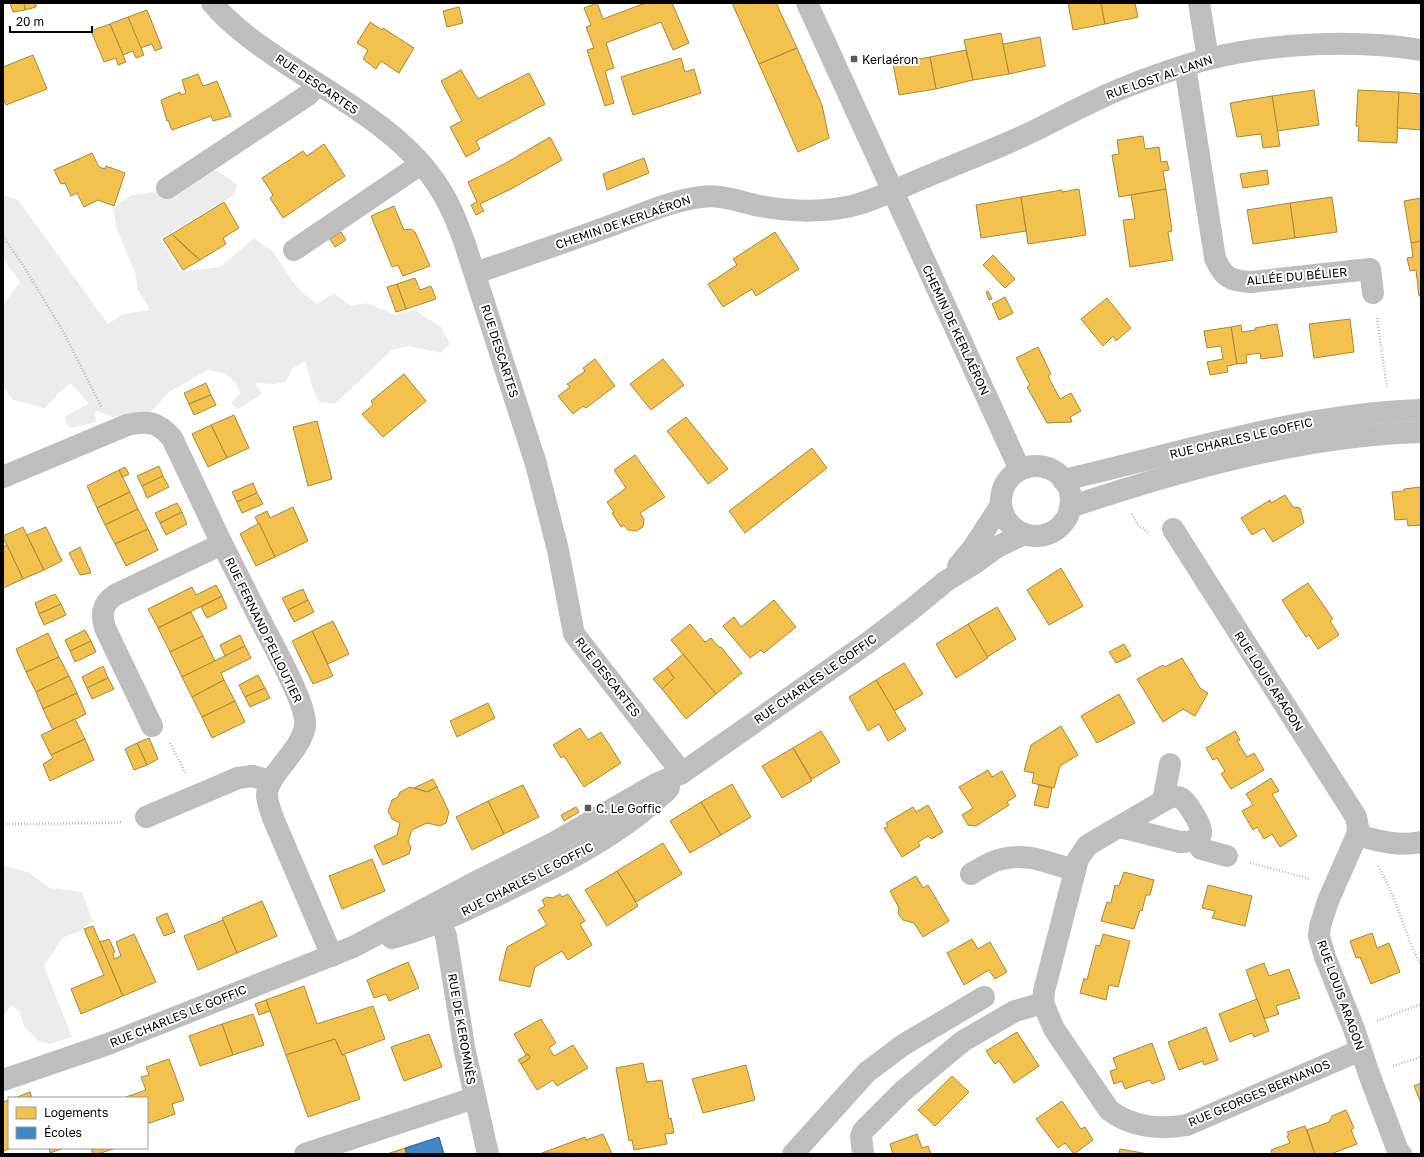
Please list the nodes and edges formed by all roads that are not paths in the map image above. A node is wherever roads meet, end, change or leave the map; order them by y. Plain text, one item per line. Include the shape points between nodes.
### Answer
1 (212, 3) edge
2 (807, 3) edge
3 (1199, 3) edge
4 (1421, 50) edge
5 (1208, 59) junction
6 (1185, 66) junction
7 (318, 84) junction
8 (421, 164) junction
9 (167, 188) dead end
10 (892, 191) junction
11 (294, 250) dead end
12 (475, 273) junction
13 (1373, 293) road end
14 (1421, 410) edge
15 (1421, 432) edge
16 (1020, 470) junction
17 (3, 477) edge
18 (1063, 480) junction
19 (1001, 505) junction
20 (1070, 507) junction
21 (1024, 534) junction
22 (1177, 536) road end
23 (222, 544) junction
24 (946, 581) junction
25 (152, 726) road end
26 (1170, 764) dead end
27 (682, 773) junction
28 (271, 782) junction
29 (1163, 801) junction
30 (146, 818) road end
31 (1120, 827) junction
32 (1357, 835) junction
33 (1196, 840) junction
34 (1421, 842) edge
35 (1226, 856) road end
36 (1074, 870) junction
37 (971, 874) dead end
38 (438, 913) junction
39 (332, 956) junction
40 (984, 997) dead end
41 (1043, 1003) junction
42 (1361, 1050) junction
43 (3, 1080) edge
44 (474, 1098) junction
45 (305, 1154) edge
46 (488, 1154) edge
47 (793, 1154) edge
48 (862, 1154) edge
49 (1401, 1154) edge

1 - 7 street, RUE DESCARTES via 256,43
2 - 10 street, CHEMIN DE KERLAÉRON
3 - 5 street
4 - 5 street, RUE LOST AL LANN via 1392,45 1313,45 1268,48
5 - 6 street, RUE LOST AL LANN
6 - 10 street, RUE LOST AL LANN via 1127,86 1036,130
6 - 13 street, ALLÉE DU BÉLIER via 1215,258 1220,270 1225,276 1242,282 1251,282 1370,269
7 - 8 street, RUE DESCARTES via 380,126
7 - 9 street via 308,95
8 - 11 street
8 - 12 street, RUE DESCARTES via 440,189 456,219
10 - 12 street, CHEMIN DE KERLAÉRON via 859,204 812,211 761,206 734,198 691,198
10 - 16 street, CHEMIN DE KERLAÉRON
12 - 27 street, RUE DESCARTES via 536,464 558,550 574,634
14 - 18 street, RUE CHARLES LE GOFFIC via 1342,416 1298,424
15 - 20 street, RUE CHARLES LE GOFFIC via 1364,436 1298,445 1168,476
16 - 18 street via 1038,466 1048,468
16 - 19 street via 1006,482
17 - 23 street, RUE FERNAND PELLOUTIER via 110,431 138,422 148,422 165,430 172,438
18 - 20 street via 1068,488
19 - 21 street via 1010,525
19 - 24 street, RUE CHARLES LE GOFFIC
20 - 21 street via 1063,523 1056,529 1037,536
21 - 24 street, RUE CHARLES LE GOFFIC via 997,547
22 - 32 street, RUE LOUIS ARAGON via 1351,809 1358,822
23 - 25 street, RUE FERNAND PELLOUTIER via 115,595 104,606 102,618 105,628
23 - 28 street, RUE FERNAND PELLOUTIER via 305,716 301,740
24 - 27 street, RUE CHARLES LE GOFFIC via 869,642
26 - 29 street
27 - 38 street, RUE CHARLES LE GOFFIC via 656,784
28 - 30 street via 252,776 238,778
28 - 39 street, RUE FERNAND PELLOUTIER via 267,795 273,818
29 - 31 street
29 - 33 street via 1172,797 1184,800 1202,830
31 - 33 street via 1180,842
31 - 36 street via 1087,846
32 - 34 street via 1388,844
32 - 42 street, RUE LOUIS ARAGON via 1323,915 1320,940
33 - 35 street via 1200,849
36 - 37 street via 1019,856 1002,858
36 - 41 street
38 - 39 street, RUE CHARLES LE GOFFIC
38 - 44 street, RUE DE KEROMNÈS via 446,936 464,1052
39 - 43 street, RUE CHARLES LE GOFFIC via 108,1044
40 - 47 street via 903,1044 867,1072
41 - 42 street, RUE GEORGES BERNANOS via 1054,1029 1109,1110 1121,1119 1149,1126 1177,1127 1196,1122
41 - 48 street via 1005,1016 963,1041 940,1060 866,1127 860,1136
42 - 49 street, RUE LOUIS ARAGON
44 - 45 street
44 - 46 street, RUE DE KEROMNÈS

